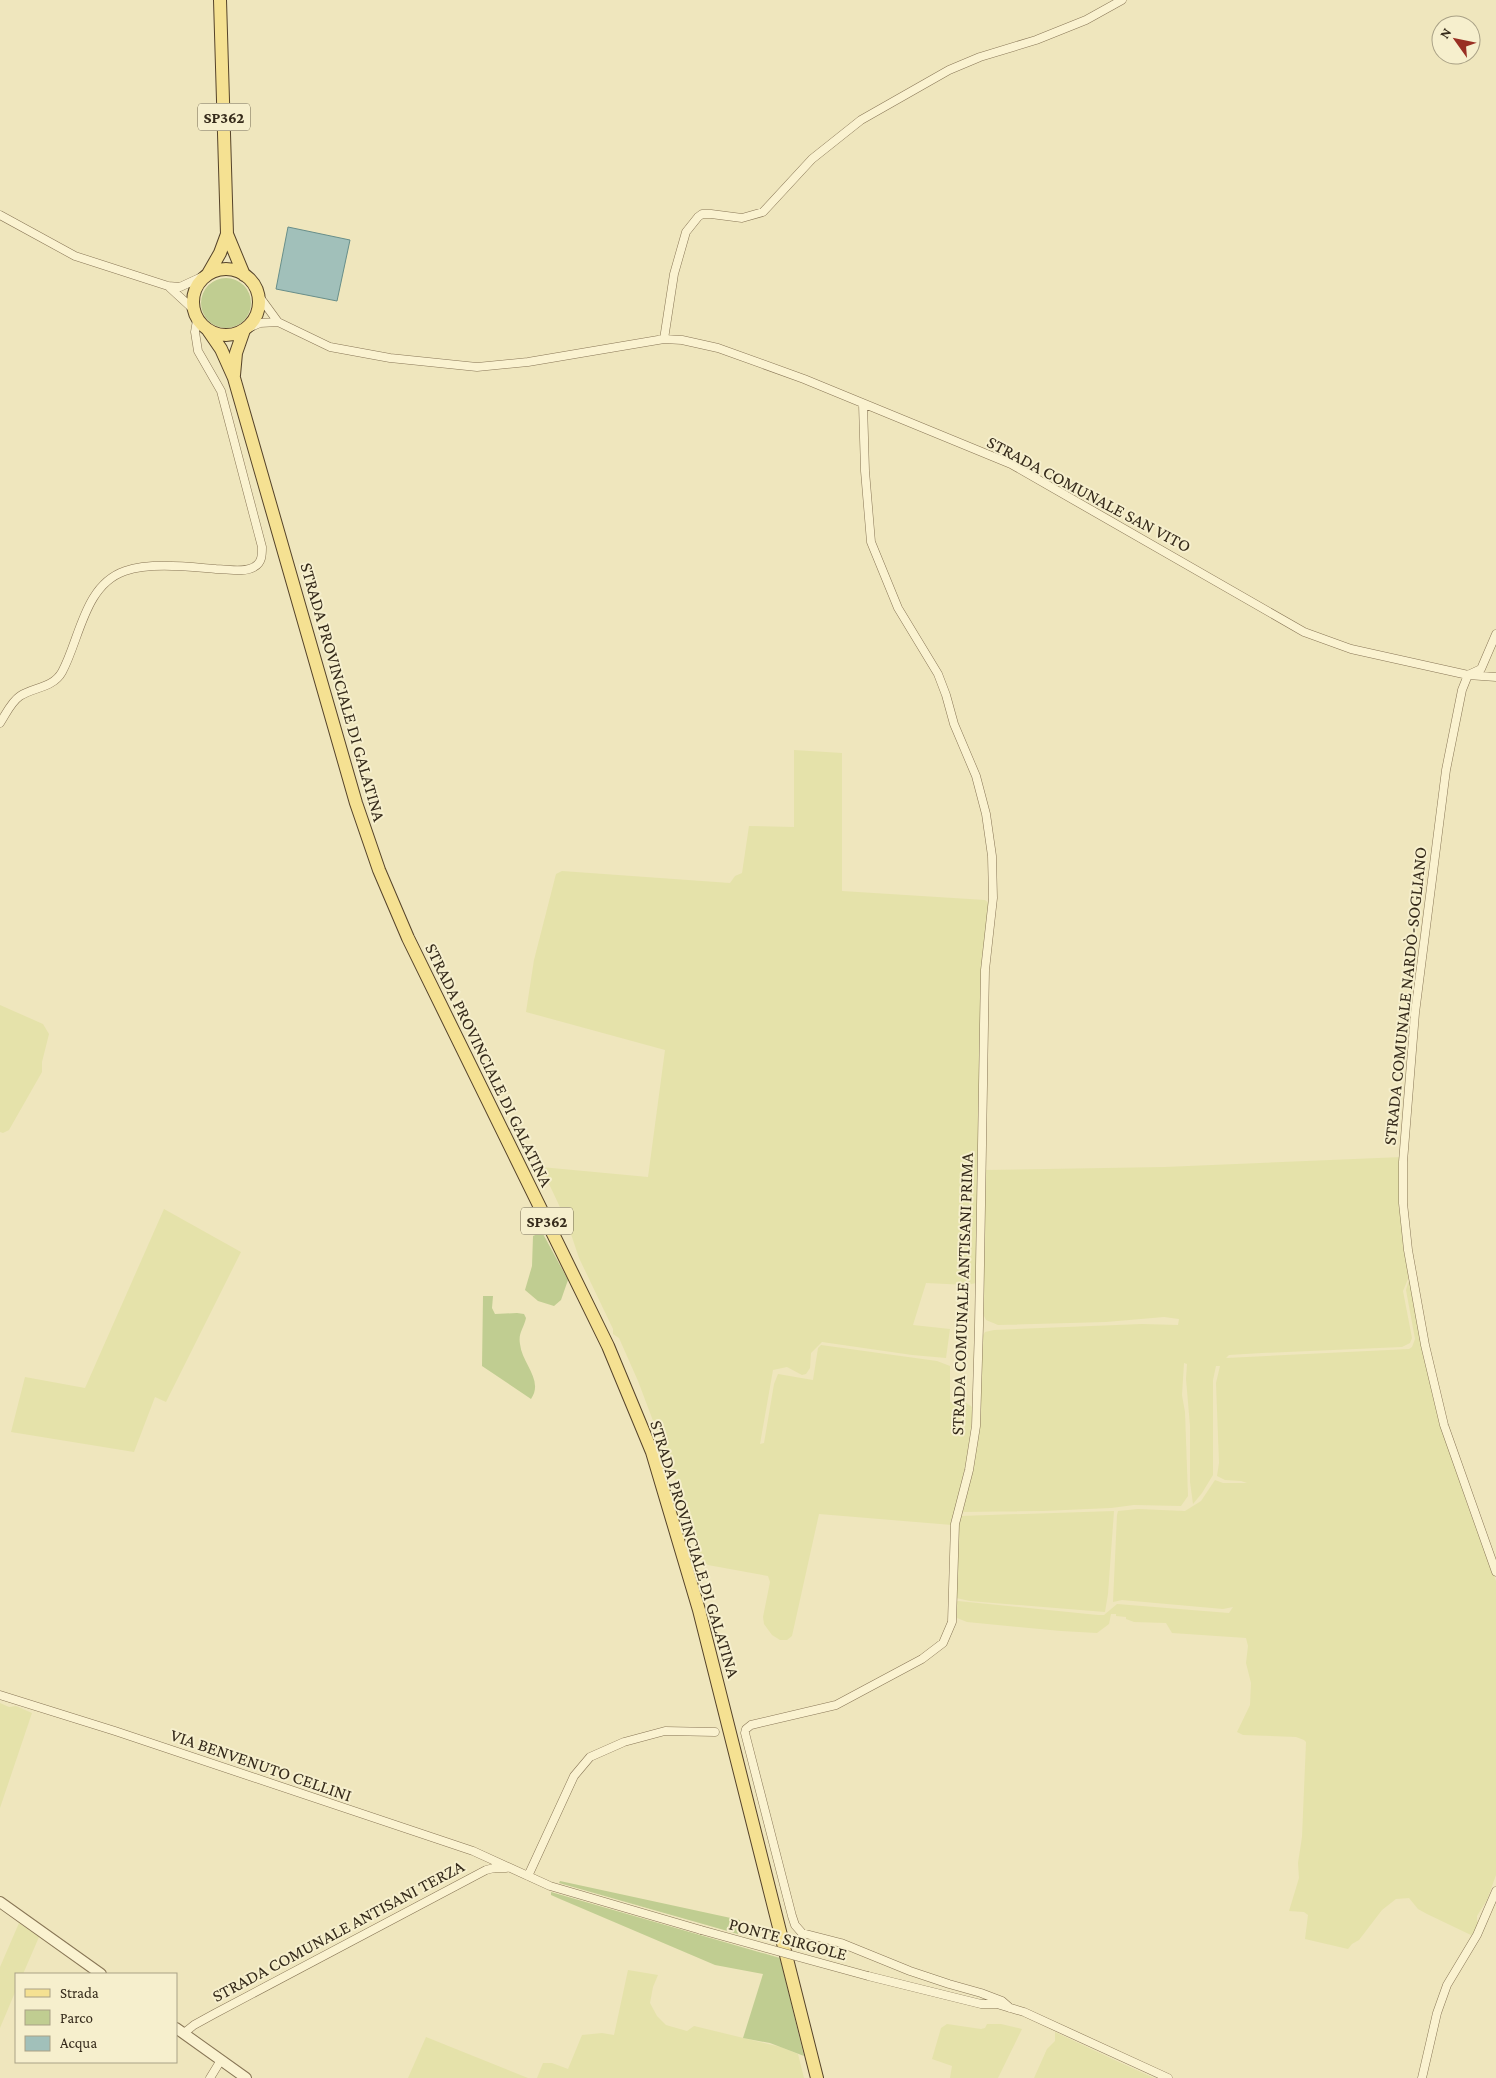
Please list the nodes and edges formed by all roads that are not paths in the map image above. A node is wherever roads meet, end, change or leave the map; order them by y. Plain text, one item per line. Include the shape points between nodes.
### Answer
1 (220, 0) edge
2 (1122, 0) edge
3 (0, 215) edge
4 (227, 234) junction
5 (208, 274) junction
6 (244, 274) junction
7 (168, 286) junction
8 (259, 296) junction
9 (195, 315) junction
10 (278, 322) junction
11 (208, 330) junction
12 (244, 330) junction
13 (664, 339) junction
14 (234, 378) junction
15 (863, 404) junction
16 (1496, 634) edge
17 (1468, 675) junction
18 (1496, 677) edge
19 (0, 723) edge
20 (1496, 1572) edge
21 (0, 1695) edge
22 (715, 1732) dead end
23 (510, 1868) junction
24 (528, 1876) junction
25 (1496, 1892) edge
26 (0, 1902) edge
27 (100, 1973) edge
28 (1010, 2008) junction
29 (180, 2031) edge
30 (221, 2060) junction
31 (210, 2078) edge
32 (246, 2078) edge
33 (817, 2078) edge
34 (1168, 2078) edge
35 (1422, 2078) edge

1 - 4 main road, SP362
2 - 13 street via 1086,20 949,70 861,120 812,159 763,212 742,218 702,214 686,232 674,274
3 - 7 street via 74,256
4 - 5 main road, SP362
4 - 6 main road, SP362
5 - 6 main road via 233,270
5 - 7 street via 188,285
5 - 9 main road, SP362 via 193,296
6 - 8 main road, SP362 via 254,284
7 - 9 street
8 - 10 street
8 - 12 main road, STRADA PROVINCIALE DI GALATINA / SP362 via 253,321
9 - 11 main road, STRADA PROVINCIALE DI GALATINA / SP362
9 - 19 street via 198,351 221,391 262,547 261,559 255,567 240,570 139,568 112,578 89,607 62,673 48,685 15,699
10 - 12 street via 260,323
10 - 13 street, STRADA COMUNALE SAN VITO via 330,347 390,358 477,367 528,362
11 - 12 main road via 219,335 232,335
11 - 14 main road, STRADA PROVINCIALE DI GALATINA / SP362
12 - 14 main road, STRADA PROVINCIALE DI GALATINA / SP362 via 236,353
13 - 15 street, STRADA COMUNALE SAN VITO via 718,348
14 - 33 main road, STRADA PROVINCIALE DI GALATINA / SP362 via 356,803 379,870 408,938 608,1346 652,1452 700,1610
15 - 17 street, STRADA COMUNALE SAN VITO via 1011,464 1304,632 1351,649
15 - 28 street, STRADA COMUNALE ANTISANI PRIMA via 871,542 898,608 938,674 976,776 992,856 993,898 985,989 976,1426 956,1524 952,1622 943,1643 922,1659 836,1705 751,1725 745,1733 798,1930 806,1935 842,1943 910,1971 981,1992
16 - 17 street, STRADA COMUNALE NARDÒ-SOGLIANO via 1481,669
17 - 18 street, STRADA COMUNALE SAN VITO
17 - 20 street, STRADA COMUNALE NARDÒ-SOGLIANO via 1446,770 1415,1012 1403,1162 1403,1203 1425,1345 1444,1425
21 - 23 street, VIA BENVENUTO CELLINI via 473,1851
22 - 24 street via 665,1731 624,1742 590,1757 574,1776
23 - 24 street, VIA BENVENUTO CELLINI
23 - 29 street, STRADA COMUNALE ANTISANI TERZA via 486,1870
24 - 28 street, PONTE SIRGOLE, bridge via 550,1886 868,1976 980,2004
25 - 35 street via 1477,1935 1447,1985
26 - 27 street
28 - 34 street
29 - 30 street
30 - 31 street
30 - 32 street

